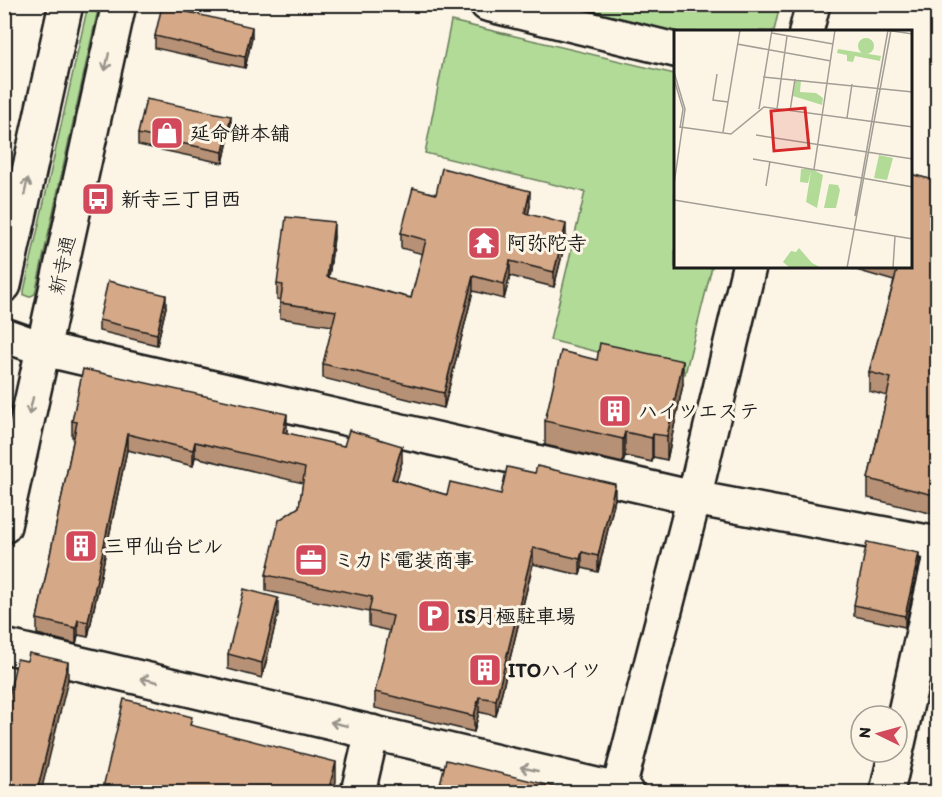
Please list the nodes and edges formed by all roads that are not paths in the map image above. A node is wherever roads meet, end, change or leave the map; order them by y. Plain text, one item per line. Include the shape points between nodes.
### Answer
1 (66, 4) edge
2 (119, 4) edge
3 (487, 4) edge
4 (813, 4) edge
5 (806, 30) edge
6 (674, 50) edge
7 (749, 268) edge
8 (4, 285) edge
9 (4, 334) edge
10 (44, 349) junction
11 (694, 498) junction
12 (4, 526) edge
13 (938, 544) edge
14 (938, 564) edge
15 (4, 646) edge
16 (907, 704) edge
17 (372, 732) junction
18 (894, 764) edge
19 (358, 792) edge
20 (621, 792) edge
21 (887, 792) edge

8 -> 1 street
2 -> 10 street, 新寺通
3 - 6 street
4 - 5 street
7 - 11 street
9 - 10 street
10 - 11 street
10 -> 12 street, 新寺通
11 - 13 street
11 - 20 street
14 - 16 street
17 -> 15 street
17 - 19 street
20 -> 17 street
18 - 21 street

